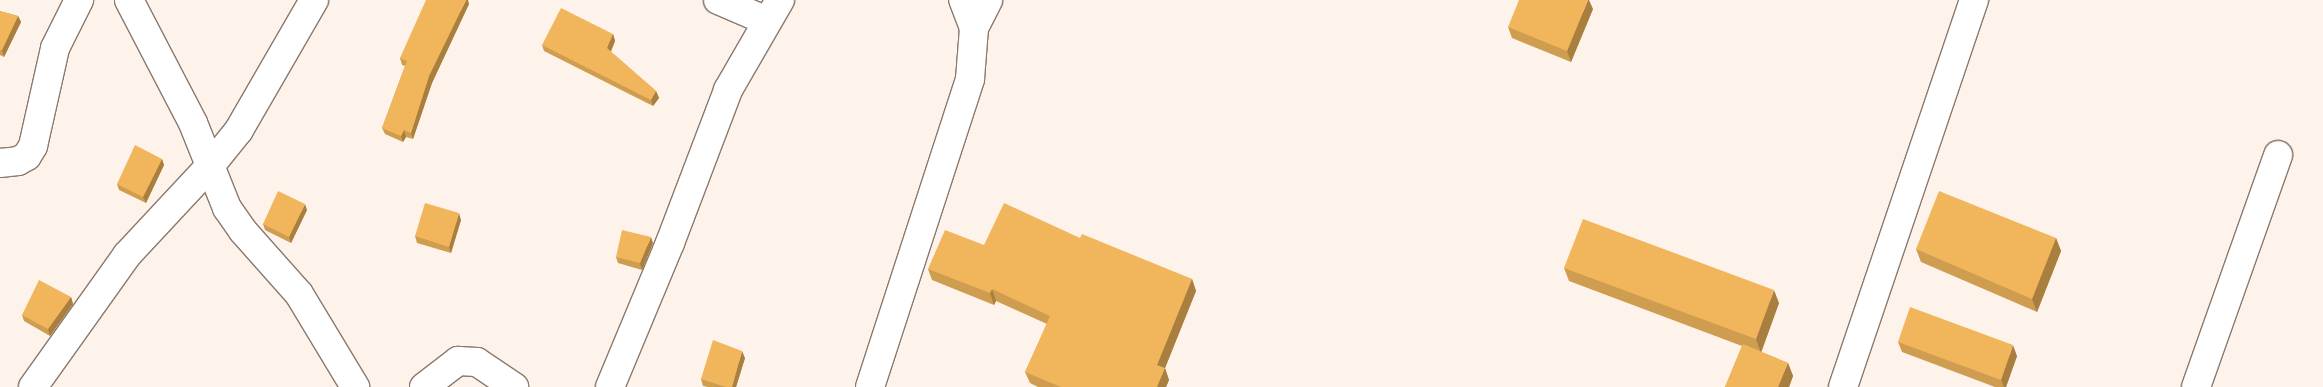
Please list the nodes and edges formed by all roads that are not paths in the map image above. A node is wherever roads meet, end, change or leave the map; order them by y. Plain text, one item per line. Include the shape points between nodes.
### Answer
1 (79, 0) edge
2 (129, 0) edge
3 (314, 0) edge
4 (718, 0) edge
5 (963, 0) edge
6 (988, 0) edge
7 (1974, 0) edge
8 (774, 10) edge
9 (974, 28) junction
10 (2278, 155) dead end
11 (0, 163) edge
12 (210, 166) junction
13 (32, 387) edge
14 (355, 387) edge
15 (424, 387) edge
16 (514, 387) edge
17 (610, 387) edge
18 (870, 387) edge
19 (1843, 387) edge
20 (2196, 387) edge

1 - 11 street via 55,48 32,146 27,156 18,161
2 - 12 street via 193,123
3 - 12 street via 239,130
4 - 8 street
5 - 9 street
6 - 9 street
7 - 19 street
8 - 17 street via 728,90 670,243
9 - 18 street via 970,79
10 - 20 street
12 - 13 street via 127,255
12 - 14 street via 227,208 299,294
15 - 16 street via 458,361 476,362

